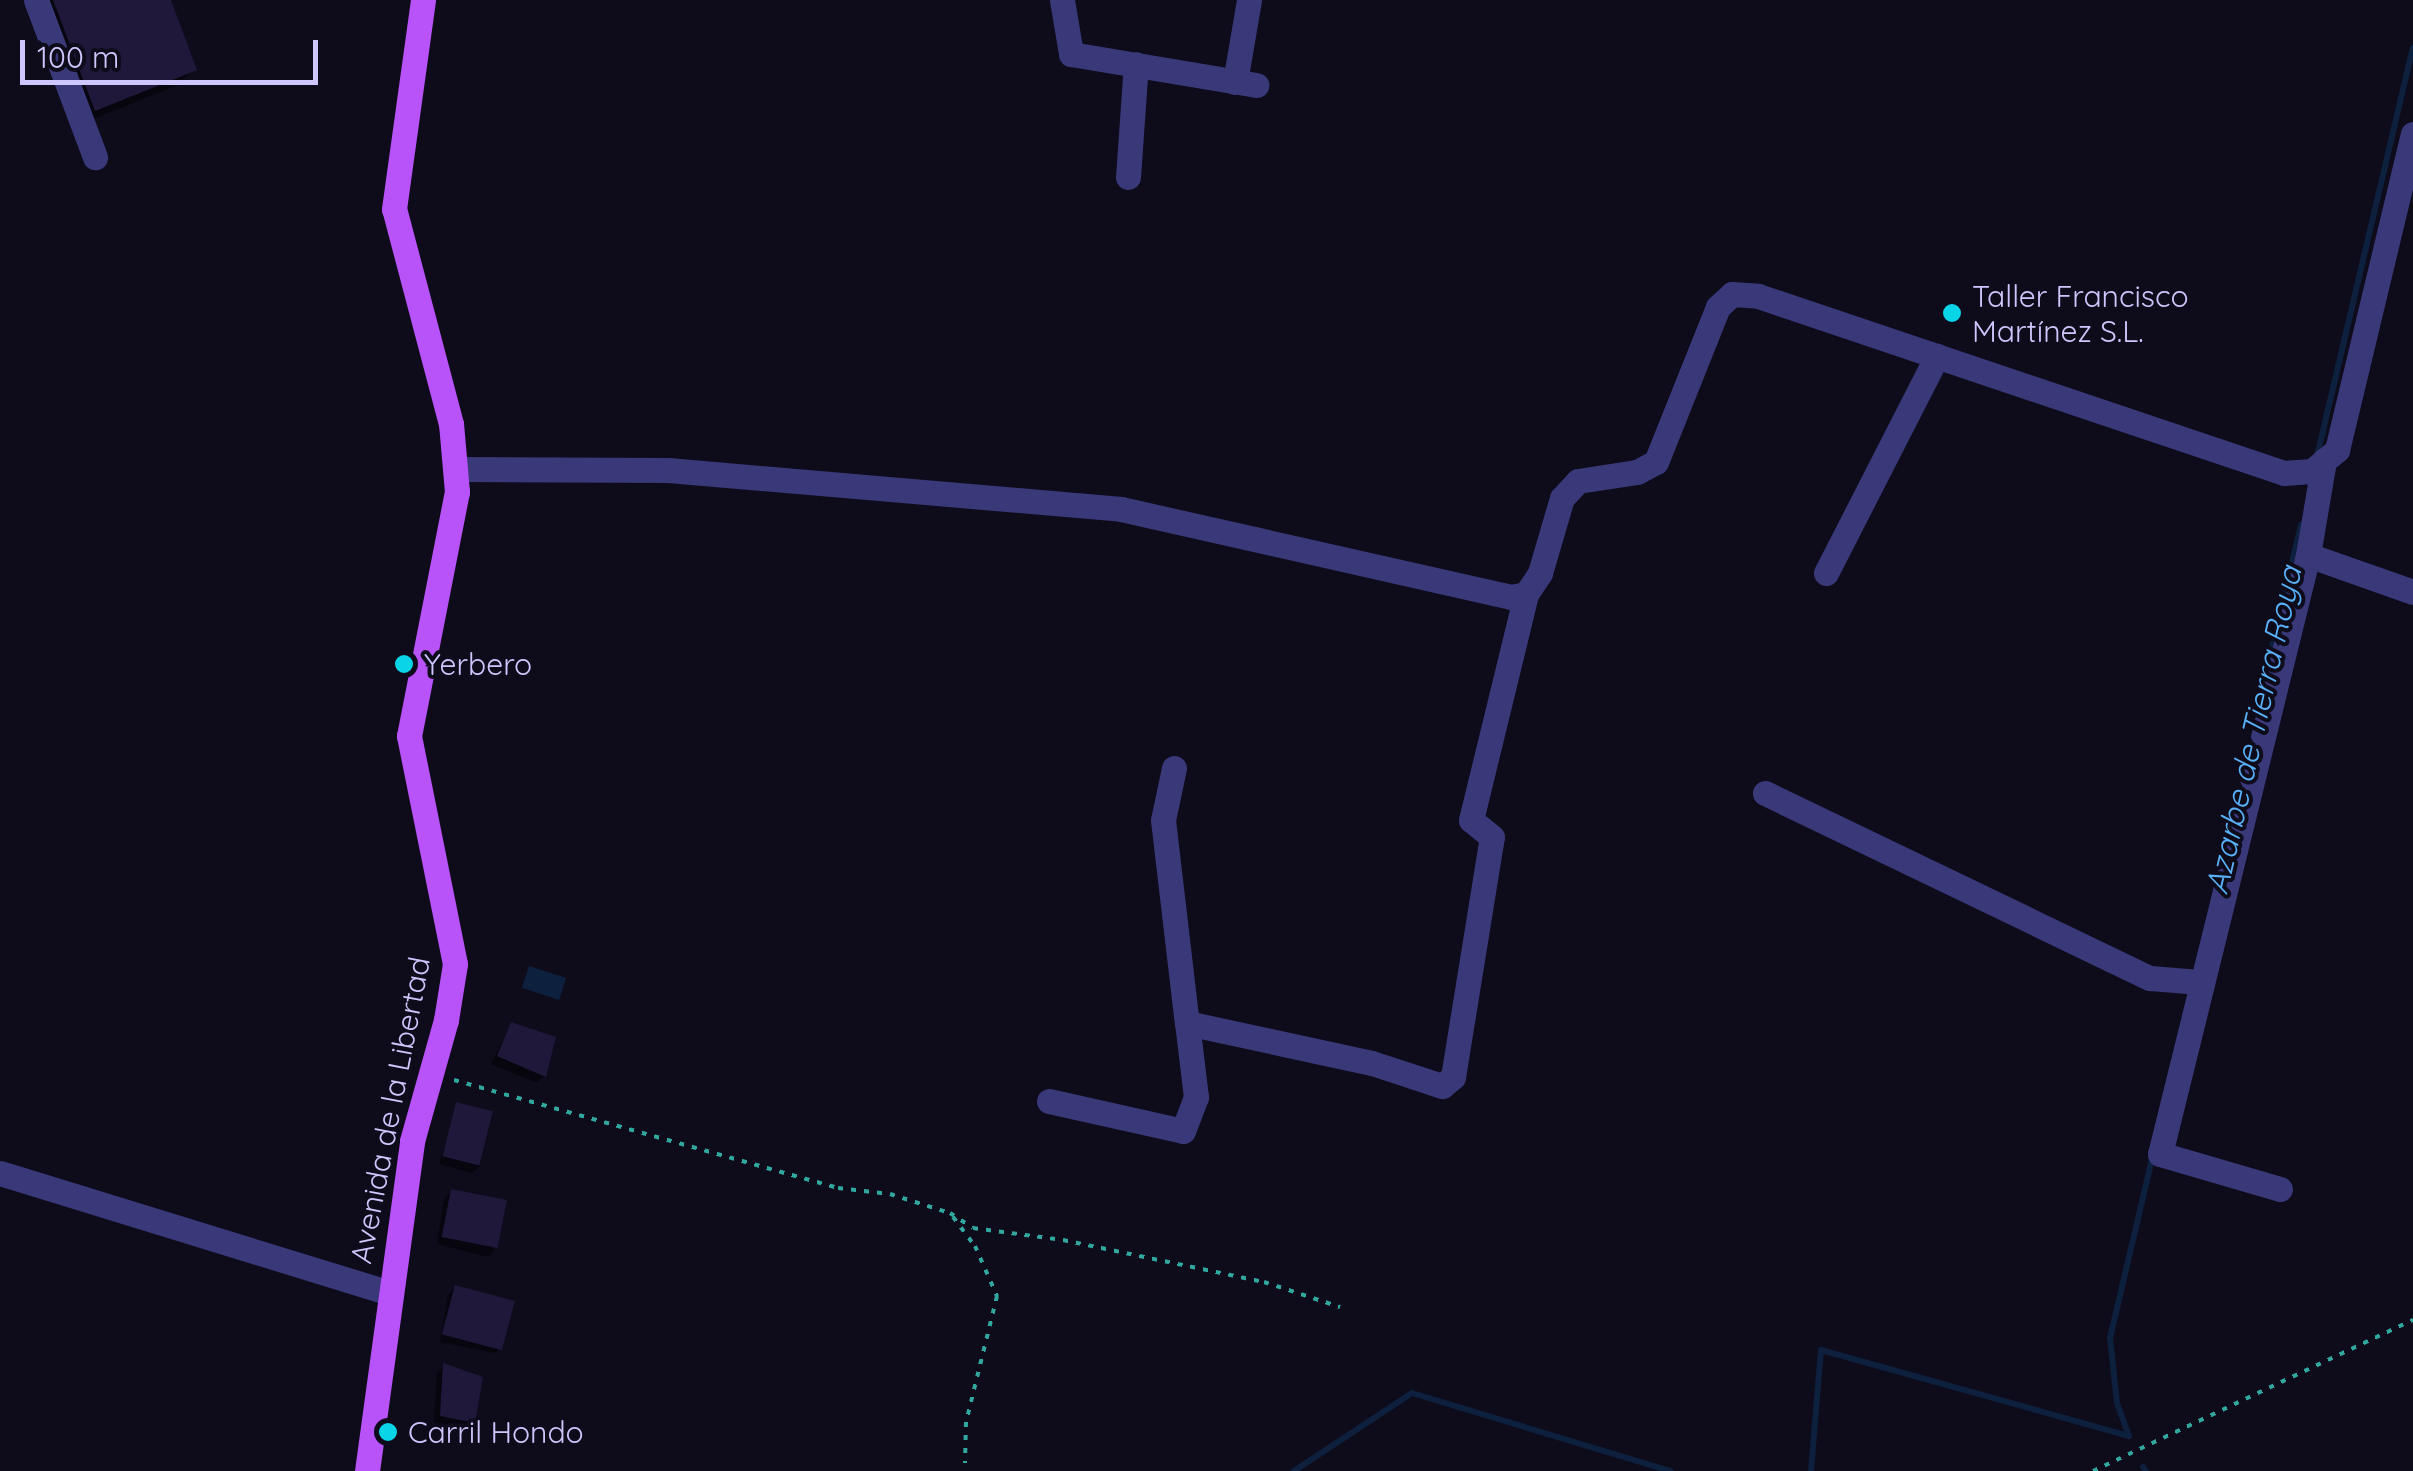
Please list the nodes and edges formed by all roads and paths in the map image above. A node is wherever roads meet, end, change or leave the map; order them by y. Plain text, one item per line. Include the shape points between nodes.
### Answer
1 (36, 0) edge
2 (423, 0) edge
3 (1062, 0) edge
4 (1249, 0) edge
5 (1136, 64) junction
6 (2413, 134) edge
7 (96, 157) dead end
8 (1128, 178) dead end
9 (1937, 356) junction
10 (2324, 460) junction
11 (457, 469) junction
12 (2308, 556) junction
13 (1826, 573) dead end
14 (2413, 592) edge
15 (1526, 594) junction
16 (1174, 768) dead end
17 (1765, 793) dead end
18 (2200, 982) junction
19 (1187, 1023) junction
20 (431, 1070) junction
21 (1049, 1101) dead end
22 (0, 1173) edge
23 (2280, 1189) dead end
24 (950, 1213) junction
25 (390, 1293) junction
26 (1340, 1307) dead end
27 (2413, 1320) edge
28 (965, 1463) dead end
29 (366, 1471) edge
30 (2093, 1471) edge

1 - 7 street
2 - 11 main road, Avenida de la Libertad via 394,209
3 - 5 street via 1071,54
4 - 5 street via 1246,83
5 - 8 street
6 - 10 street via 2337,450
9 - 10 street via 2284,473 2312,471
9 - 13 street
9 - 15 street via 1758,296 1732,294 1718,307 1656,462 1637,472 1578,481 1562,498 1540,573
10 - 12 street
11 - 15 street via 668,470 1121,509 1487,594
11 - 20 main road, Avenida de la Libertad via 454,515 409,721 414,776 454,949 451,997
12 - 14 street
12 - 18 street
15 - 19 street via 1471,820 1492,837 1452,1076 1442,1086 1372,1063
16 - 19 street via 1164,820
17 - 18 street via 2150,978
18 - 23 street via 2160,1154
19 - 21 street via 1196,1097 1182,1131
20 - 24 path via 532,1106
20 - 25 main road, Avenida de la Libertad via 412,1141
22 - 25 street
24 - 26 path via 973,1228 1264,1282
24 - 28 path via 975,1246 997,1296 966,1422
25 - 29 main road, Avenida de la Libertad
27 - 30 path

